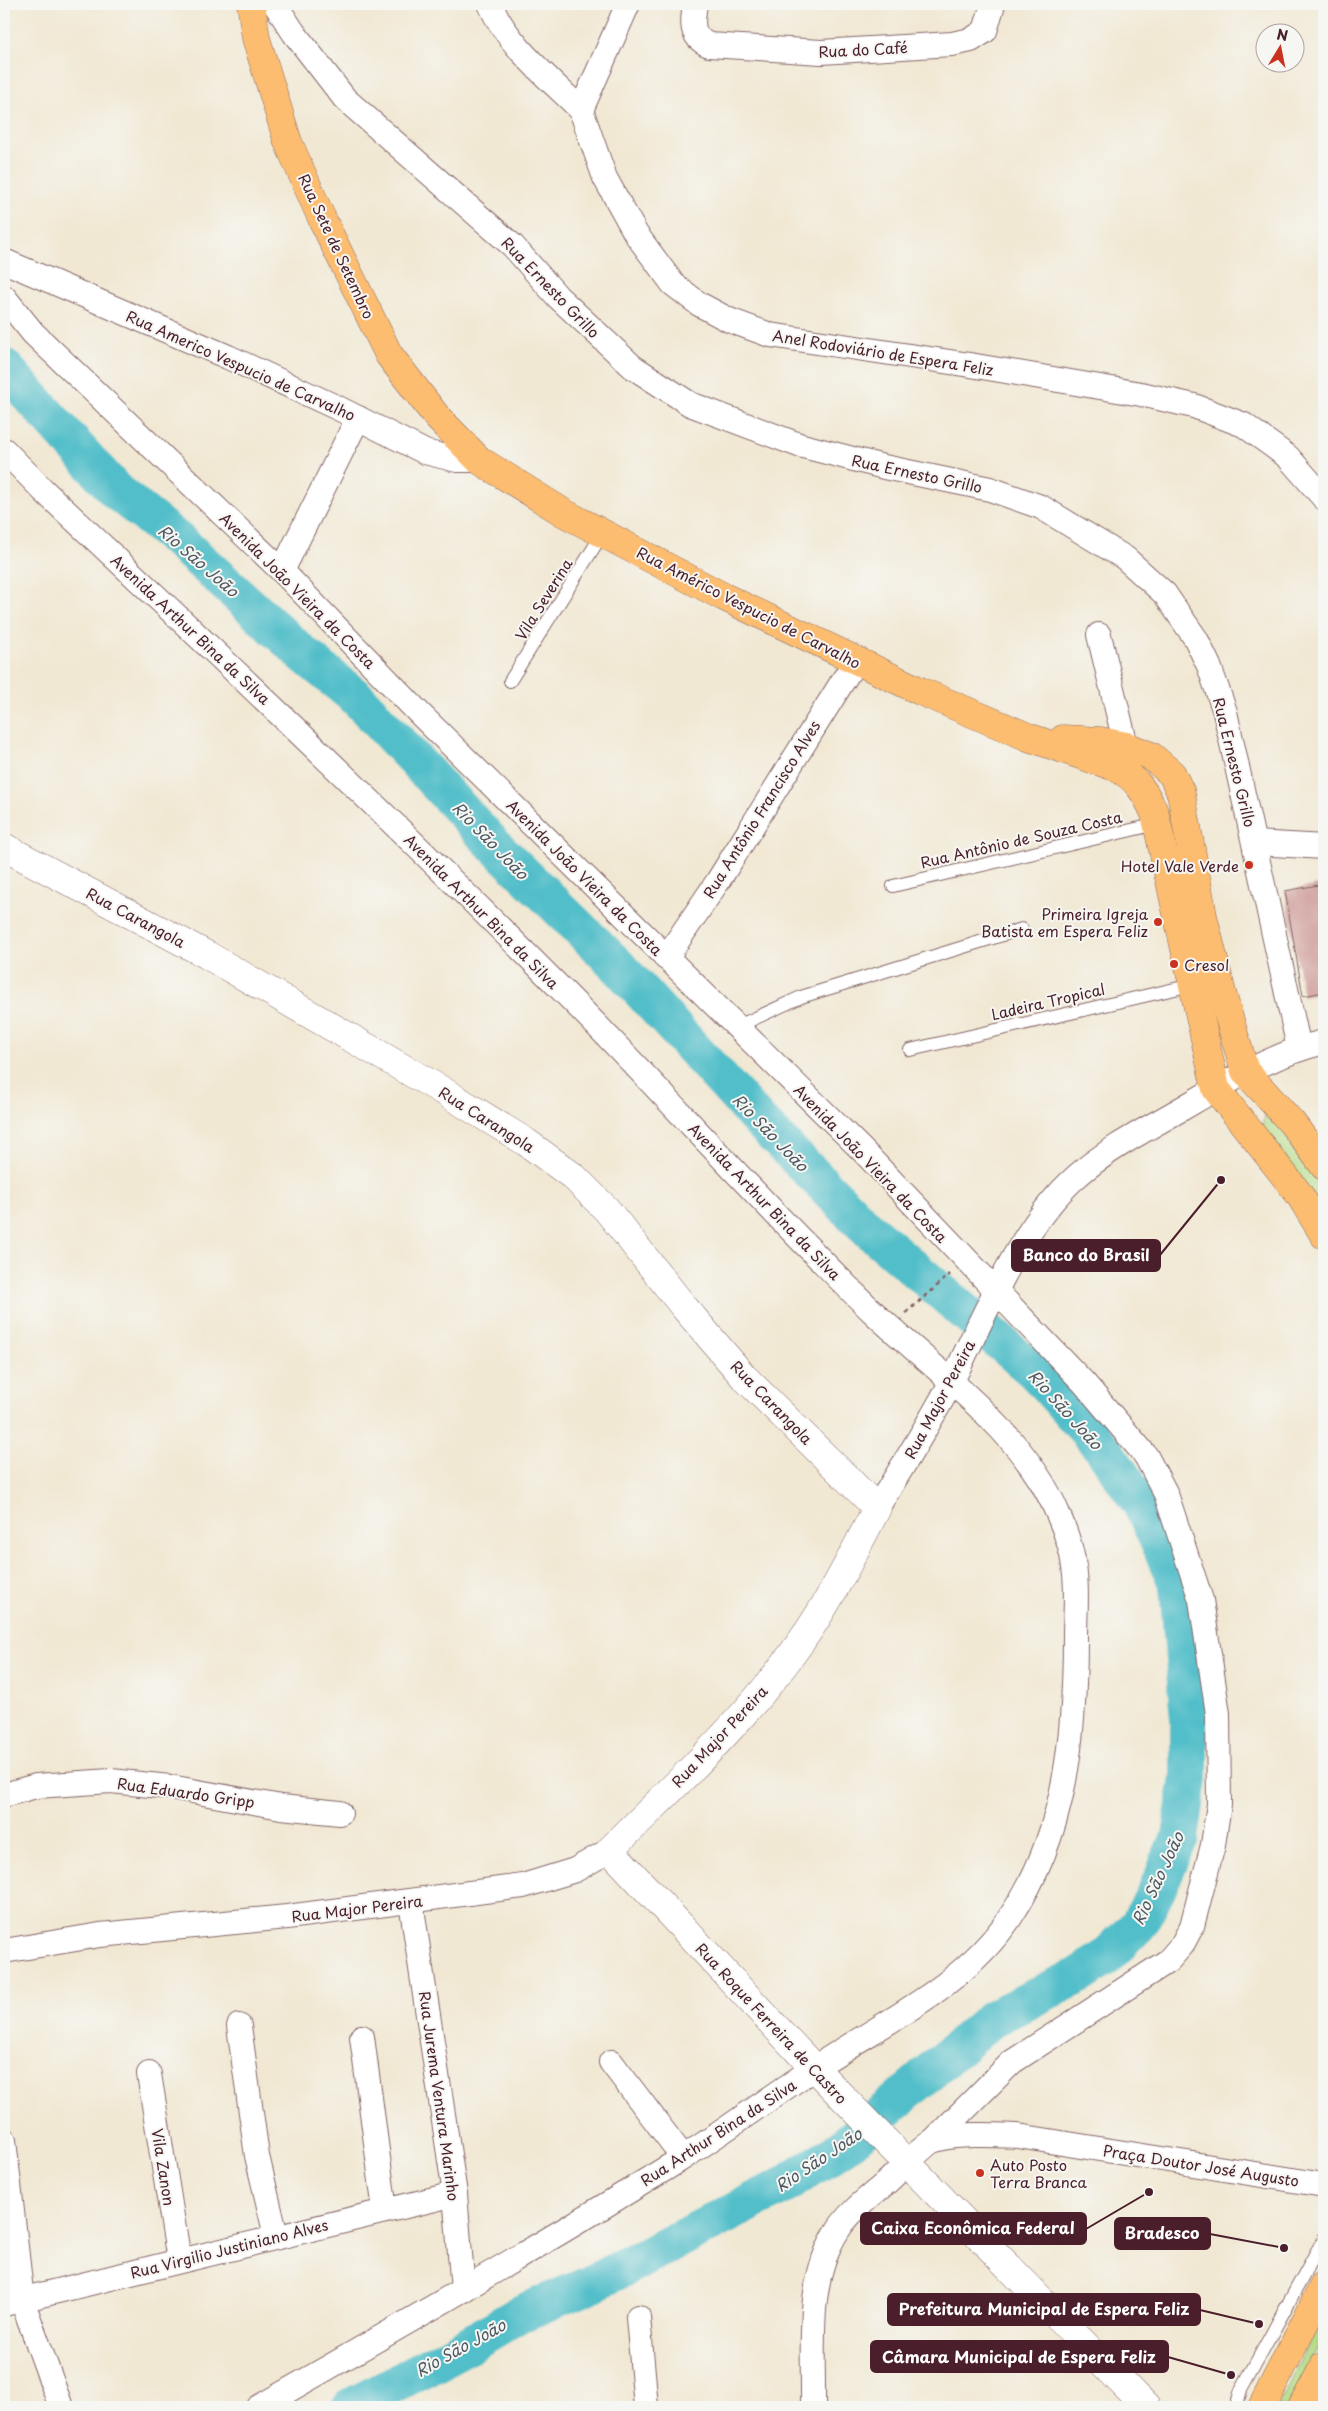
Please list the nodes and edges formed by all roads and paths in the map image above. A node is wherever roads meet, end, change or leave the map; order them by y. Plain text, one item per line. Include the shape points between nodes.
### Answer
1 (251, 4) edge
2 (275, 4) edge
3 (490, 4) edge
4 (628, 4) edge
5 (695, 4) edge
6 (993, 4) edge
7 (581, 110) junction
8 (4, 261) edge
9 (4, 297) edge
10 (358, 418) junction
11 (4, 450) edge
12 (478, 460) junction
13 (1324, 498) edge
14 (603, 533) junction
15 (282, 571) junction
16 (1099, 635) dead end
17 (856, 660) junction
18 (510, 681) dead end
19 (1028, 737) junction
20 (1126, 746) junction
21 (1156, 824) junction
22 (1255, 843) junction
23 (4, 847) edge
24 (1324, 847) edge
25 (893, 886) dead end
26 (1022, 929) dead end
27 (666, 958) junction
28 (1192, 985) junction
29 (736, 1028) junction
30 (1324, 1042) edge
31 (1299, 1048) junction
32 (910, 1050) dead end
33 (1245, 1071) junction
34 (1216, 1089) junction
35 (1324, 1166) edge
36 (1324, 1235) edge
37 (948, 1276) dead end
38 (992, 1297) junction
39 (908, 1311) dead end
40 (951, 1381) junction
41 (877, 1508) junction
42 (4, 1795) edge
43 (340, 1812) dead end
44 (610, 1850) junction
45 (411, 1902) junction
46 (4, 1951) edge
47 (239, 2026) dead end
48 (362, 2037) dead end
49 (611, 2062) dead end
50 (814, 2068) junction
51 (149, 2074) dead end
52 (4, 2140) edge
53 (934, 2140) junction
54 (683, 2158) junction
55 (904, 2158) junction
56 (1324, 2185) edge
57 (455, 2194) junction
58 (385, 2211) junction
59 (276, 2236) junction
60 (1324, 2238) edge
61 (179, 2260) junction
62 (1324, 2285) edge
63 (463, 2290) junction
64 (13, 2302) edge
65 (638, 2317) dead end
66 (1324, 2366) edge
67 (1143, 2406) edge
68 (62, 2407) edge
69 (259, 2407) edge
70 (646, 2407) edge
71 (813, 2407) edge
72 (1236, 2407) edge
73 (1262, 2407) edge
74 (1302, 2407) edge

1 - 12 highway, Rua Sete de Setembro via 256,38 288,142 389,356 437,417
2 - 22 street, Rua Ernesto Grillo via 345,99 513,246 558,297 633,367 682,399 698,408 799,445 990,489 1041,507 1125,558 1164,594 1196,639 1209,666 1226,712
3 - 7 street via 496,18 527,56
4 - 7 street
5 - 6 street, Rua do Café via 694,34 699,41 709,45 821,52 971,40 985,30
7 - 13 street, Anel Rodoviário de Espera Feliz via 604,178 636,234 673,284 699,304 770,335 970,365 1194,406 1244,425 1288,456
8 - 10 street, Rua Americo Vespucio de Carvalho via 228,357
9 - 15 street, Avenida João Vieira da Costa via 33,333
10 - 12 street, Rua Americo Vespucio de Carvalho via 438,457
10 - 15 street
11 - 40 street, Avenida Arthur Bina da Silva via 410,839 569,997 771,1209 860,1298
12 - 14 highway, Rua Américo Vespucio de Carvalho
14 - 17 highway, Rua Américo Vespucio de Carvalho via 724,597
14 - 18 lane, Vila Severina
15 - 27 street, Avenida João Vieira da Costa via 419,713
16 - 20 street
17 - 19 highway, Rua Américo Vespucio de Carvalho
17 - 27 street, Rua Antônio Francisco Alves
19 - 20 highway via 1100,741
19 - 21 highway, Rua Américo Vespucio de Carvalho via 1124,771 1141,786
20 - 33 highway via 1151,756 1172,774 1181,793 1203,916
21 - 25 lane, Rua Antônio de Souza Costa
21 - 28 highway, Rua Américo Vespucio de Carvalho
22 - 24 street
22 - 31 street, Rua Ernesto Grillo
23 - 41 street, Rua Carangola via 207,955 442,1091 526,1142 574,1177 607,1210 743,1376
26 - 29 lane via 801,997
27 - 29 street, Avenida João Vieira da Costa
28 - 32 lane, Ladeira Tropical
28 - 34 highway, Rua Américo Vespucio de Carvalho
29 - 38 street, Avenida João Vieira da Costa via 863,1152
30 - 31 street
31 - 33 street
33 - 34 street, Rua Major Pereira
33 - 35 highway via 1292,1123
34 - 36 highway via 1299,1194
34 - 38 street, Rua Major Pereira via 1111,1150 1076,1176 1041,1217
37 - 39 path
38 - 40 street, Rua Major Pereira
38 - 53 street, Avenida João Vieira da Costa via 1090,1390 1146,1456 1166,1494 1201,1600 1218,1714 1219,1804 1213,1845 1192,1926 1182,1945 1168,1961 1012,2062
40 - 41 street, Rua Major Pereira
40 - 50 street, Rua Arthur Bina da Silva via 1020,1450 1046,1487 1061,1519 1075,1569 1075,1701 1065,1785 1044,1853 1011,1917 968,1967 916,2005
41 - 44 street, Rua Major Pereira via 844,1571 794,1650 746,1711
42 - 43 street, Rua Eduardo Gripp via 36,1786 111,1781 170,1787 281,1807
44 - 45 street, Rua Major Pereira via 574,1870 523,1886
44 - 50 street, Rua Roque Ferreira de Castro
45 - 46 street, Rua Major Pereira via 100,1935
45 - 57 street, Rua Jurema Ventura Marinho
47 - 59 street via 257,2156
48 - 58 street
49 - 54 street
50 - 54 street, Rua Arthur Bina da Silva
50 - 55 street, Rua Roque Ferreira de Castro
51 - 61 street, Vila Zanon
52 - 64 street
53 - 55 street
53 - 56 street, Praça Doutor José Augusto via 1018,2136
54 - 63 street, Rua Arthur Bina da Silva
55 - 67 street, Rua Roque Ferreira de Castro
55 - 71 street via 839,2228 826,2252 815,2306
57 - 58 street, Rua Virgilio Justiniano Alves
57 - 63 street, Rua Jurema Ventura Marinho
58 - 59 street, Rua Virgilio Justiniano Alves
59 - 61 street, Rua Virgilio Justiniano Alves
60 - 72 lane via 1241,2390
61 - 64 street, Rua Virgilio Justiniano Alves
62 - 73 highway
63 - 69 street, Rua Arthur Bina da Silva
64 - 68 street
65 - 70 street
66 - 74 highway

